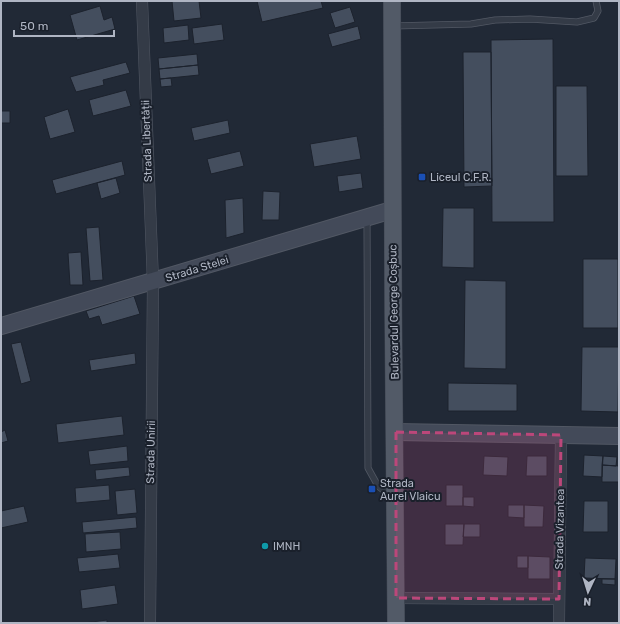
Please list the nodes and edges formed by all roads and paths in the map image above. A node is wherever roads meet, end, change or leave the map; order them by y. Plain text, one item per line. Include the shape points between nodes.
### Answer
1 (142, 1) edge
2 (392, 1) edge
3 (596, 1) edge
4 (392, 26) junction
5 (392, 210) junction
6 (367, 218) junction
7 (153, 282) junction
8 (1, 326) edge
9 (396, 432) junction
10 (561, 435) junction
11 (619, 436) edge
12 (395, 499) junction
13 (396, 598) junction
14 (559, 599) junction
15 (150, 623) edge
16 (396, 623) edge
17 (559, 623) edge

1 - 7 street, Strada Libertății
2 - 4 main road, Bulevardul George Coșbuc
3 - 4 lane via 598,11 594,18 577,22 530,19 471,24
4 - 5 main road, Bulevardul George Coșbuc
5 - 6 street, Strada Stelei
5 - 9 main road, Bulevardul George Coșbuc
6 - 7 street, Strada Stelei
6 - 12 lane via 368,468 378,486
7 - 8 street, Strada Stelei
7 - 15 street, Strada Unirii
9 - 10 street
9 - 12 main road, Bulevardul George Coșbuc
10 - 11 street
10 - 14 street, Strada Vizantea
12 - 13 main road, Bulevardul George Coșbuc
13 - 14 street
13 - 16 main road, Bulevardul George Coșbuc
14 - 17 street, Strada Vizantea

